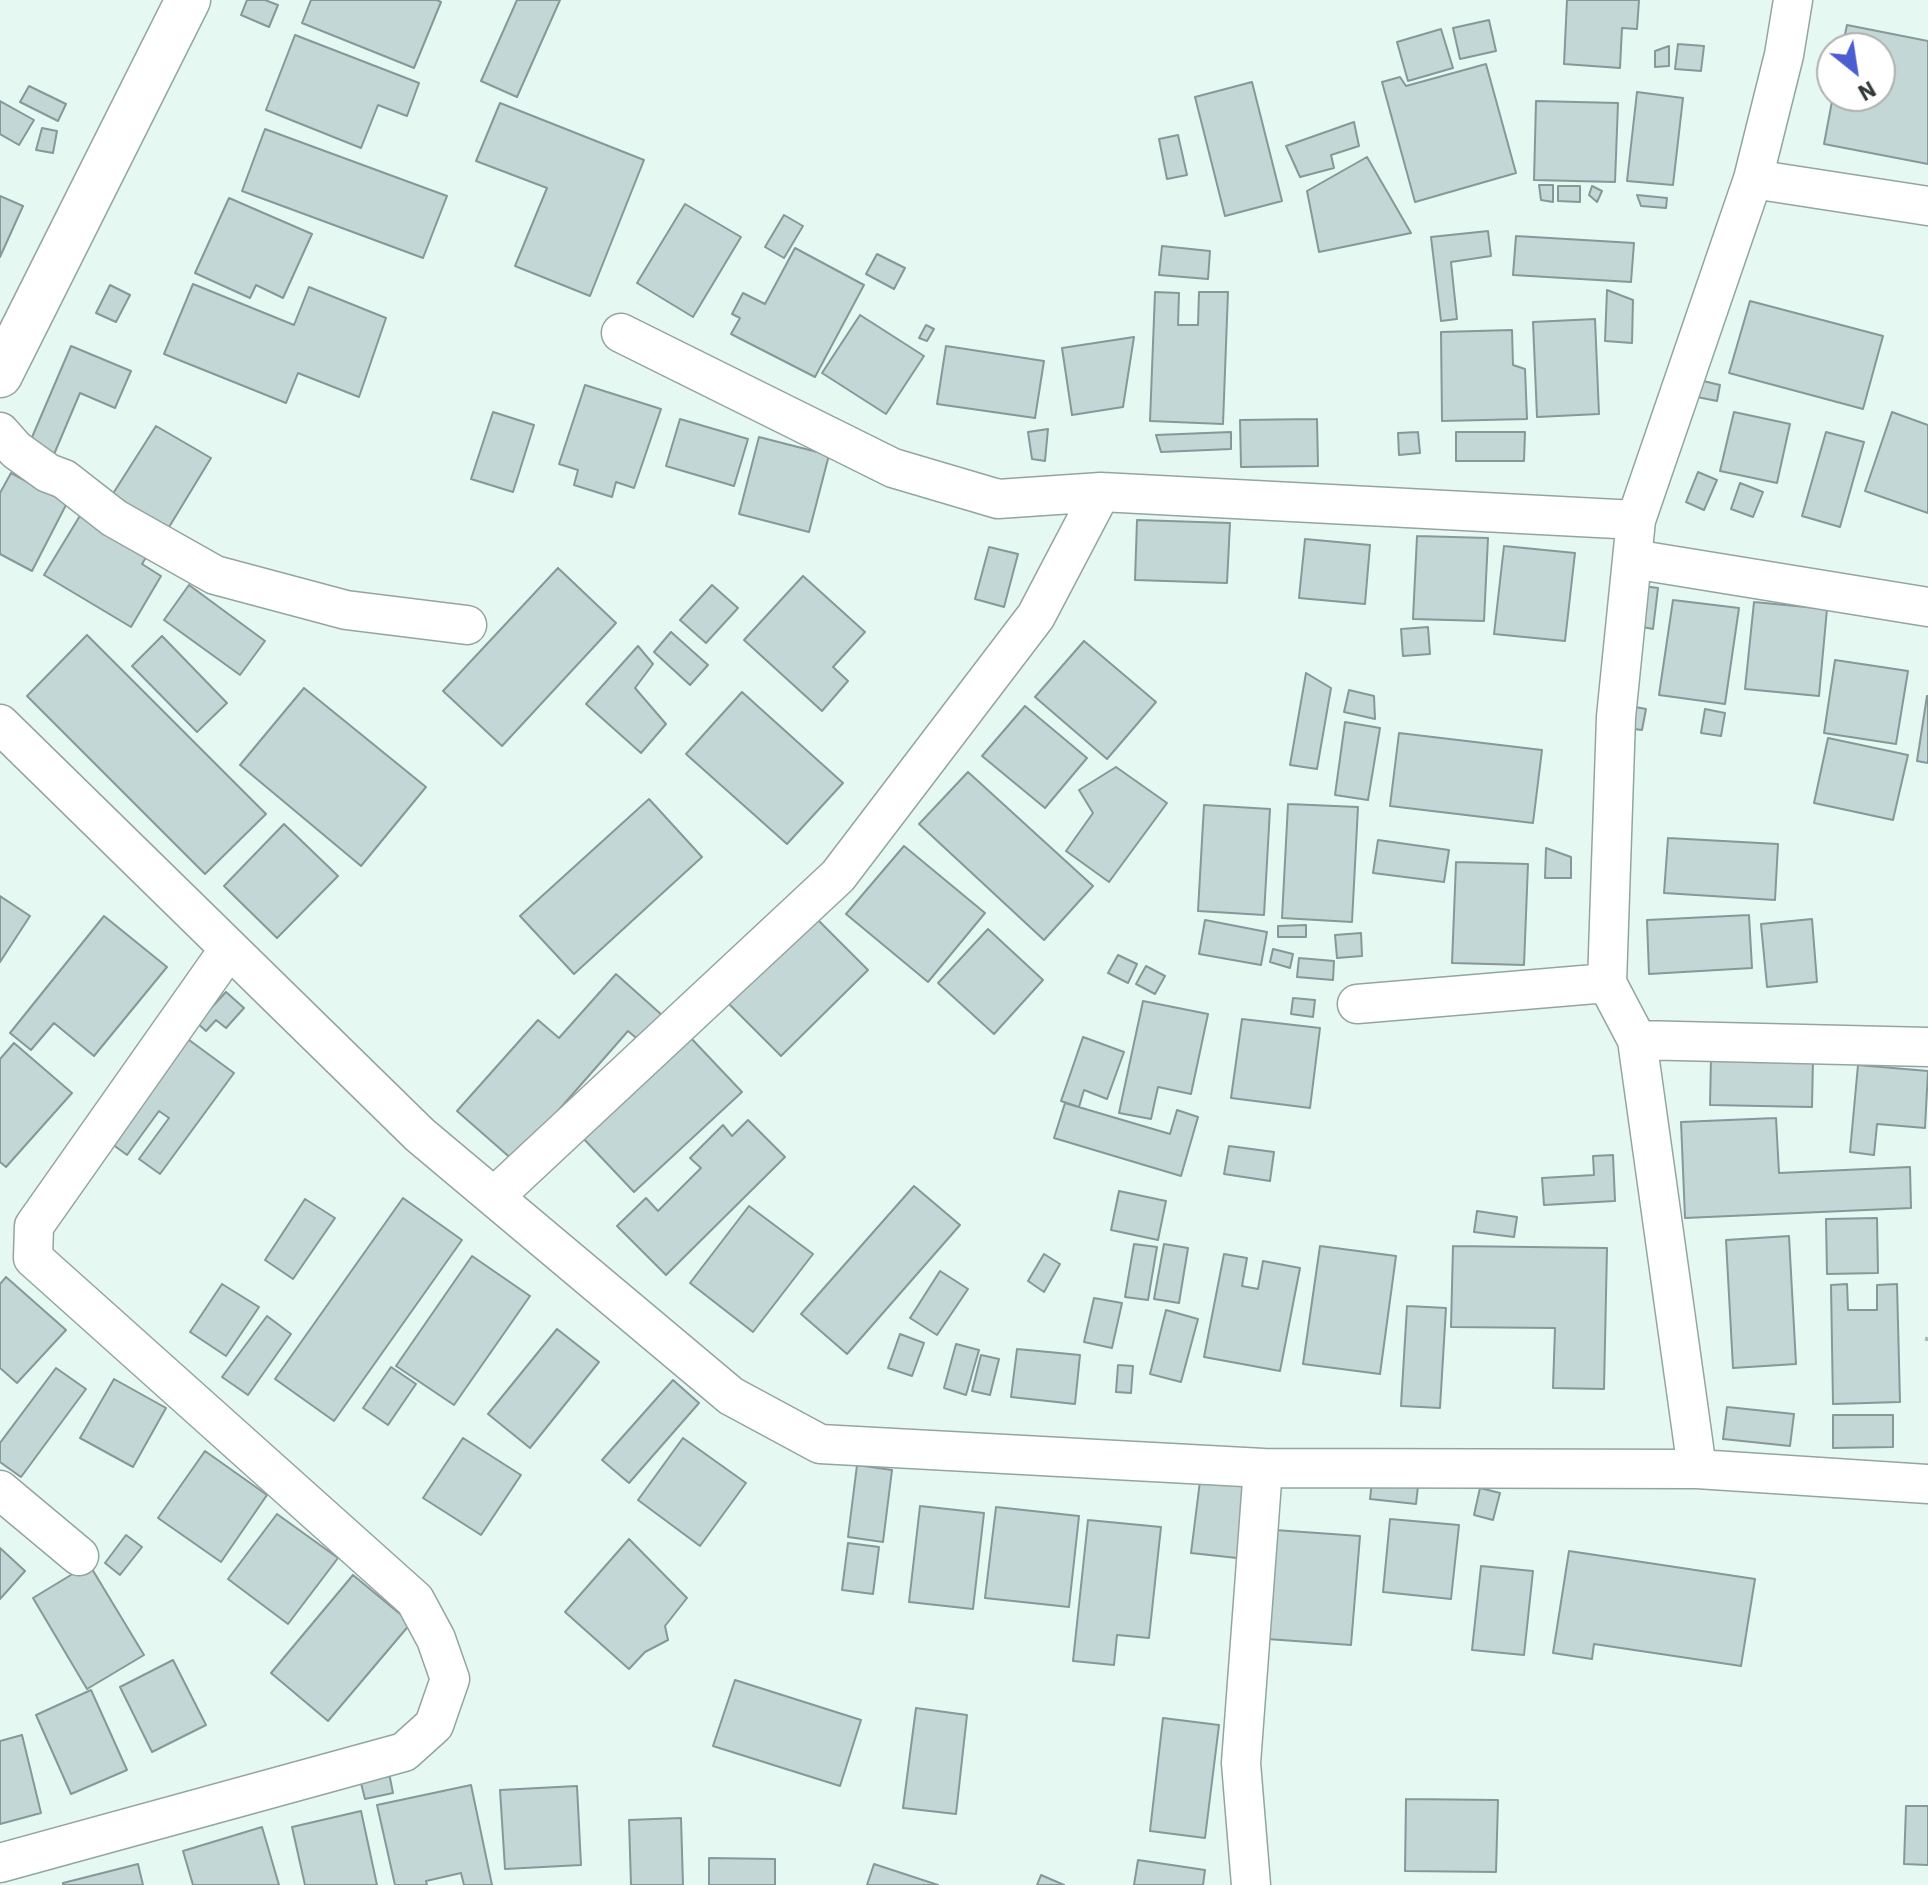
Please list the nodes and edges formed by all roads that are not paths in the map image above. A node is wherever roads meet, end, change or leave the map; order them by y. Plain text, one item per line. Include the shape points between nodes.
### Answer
1 (188, 0) edge
2 (1793, 0) edge
3 (1753, 179) junction
4 (1928, 206) edge
5 (621, 333) dead end
6 (0, 375) edge
7 (0, 432) edge
8 (1101, 492) junction
9 (1636, 520) junction
10 (1633, 559) junction
11 (1928, 607) edge
12 (467, 625) dead end
13 (0, 724) edge
14 (229, 949) junction
15 (1607, 983) junction
16 (1357, 1004) dead end
17 (1637, 1040) junction
18 (1928, 1047) edge
19 (495, 1196) junction
20 (1263, 1468) junction
21 (1697, 1469) junction
22 (1928, 1484) edge
23 (0, 1490) edge
24 (79, 1556) dead end
25 (0, 1863) edge
26 (1251, 1885) edge

1 - 6 main road
2 - 3 street
3 - 4 street
3 - 9 street
5 - 8 street via 893,468 998,499
7 - 12 street via 16,450 114,518 215,575 346,610
8 - 9 street
8 - 19 street via 1036,616 838,876
9 - 10 street
10 - 11 street
10 - 15 street via 1616,717
13 - 14 street
14 - 19 street via 420,1135
14 - 25 street via 34,1226 33,1258 415,1600 450,1679 434,1725 404,1752
15 - 16 street
15 - 17 street
17 - 18 street
17 - 21 street
19 - 20 street via 731,1396 820,1444
20 - 21 street
20 - 26 street via 1241,1763
21 - 22 street
23 - 24 street

